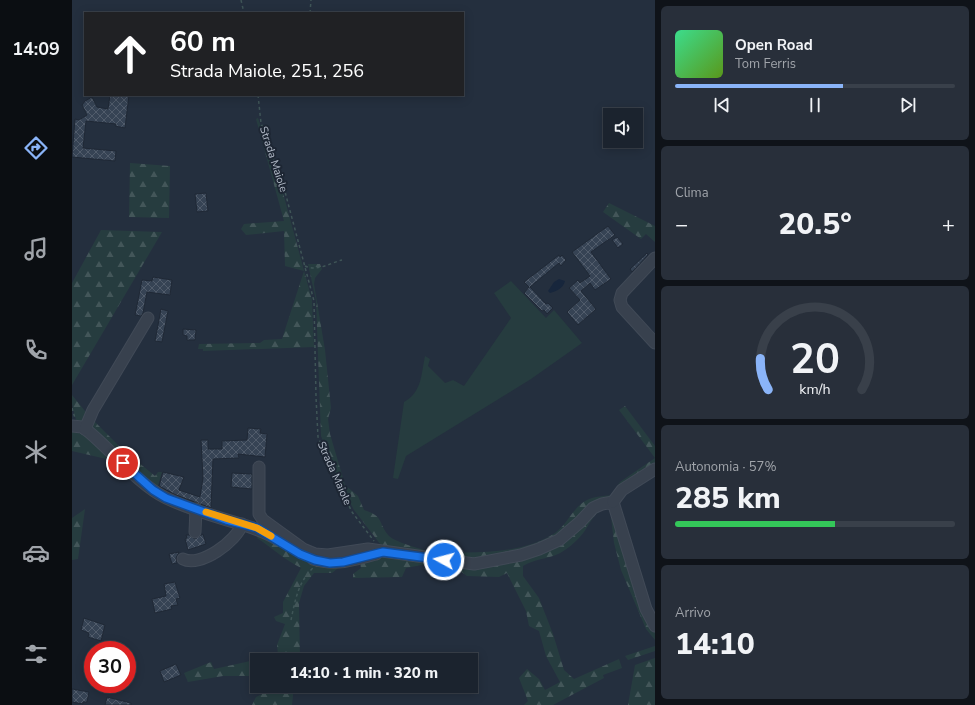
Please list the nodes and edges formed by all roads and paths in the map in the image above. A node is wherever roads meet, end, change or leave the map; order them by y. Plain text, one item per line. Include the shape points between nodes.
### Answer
1 (241, 0) edge
2 (311, 0) edge
3 (244, 12) edge
4 (310, 12) edge
5 (258, 96) edge
6 (655, 258) edge
7 (342, 260) dead end
8 (305, 266) junction
9 (148, 318) dead end
10 (655, 343) edge
11 (77, 427) edge
12 (259, 466) dead end
13 (655, 469) edge
14 (613, 502) junction
15 (196, 509) junction
16 (242, 524) junction
17 (195, 532) dead end
18 (383, 552) junction
19 (183, 559) dead end
20 (322, 562) junction
21 (291, 620) dead end
22 (655, 626) edge

1 - 3 path
2 - 4 path
5 - 8 path, Strada Maiole via 261,123 284,188
6 - 10 street via 622,293 620,300 622,307
7 - 8 path via 321,268 311,269
8 - 18 path, Strada Maiole via 314,301 318,436 352,512
9 - 11 street via 93,410
11 - 15 street via 153,490 166,498
12 - 18 street via 259,514 268,526 314,554 328,555 368,549
13 - 14 street via 622,490
14 - 18 street via 593,508 559,540 521,555 474,564
14 - 22 street via 646,609
15 - 16 street
15 - 17 street
16 - 19 street via 230,541 217,552 189,561
16 - 20 street via 257,528 300,554
18 - 20 street via 343,562
20 - 21 path via 303,580

